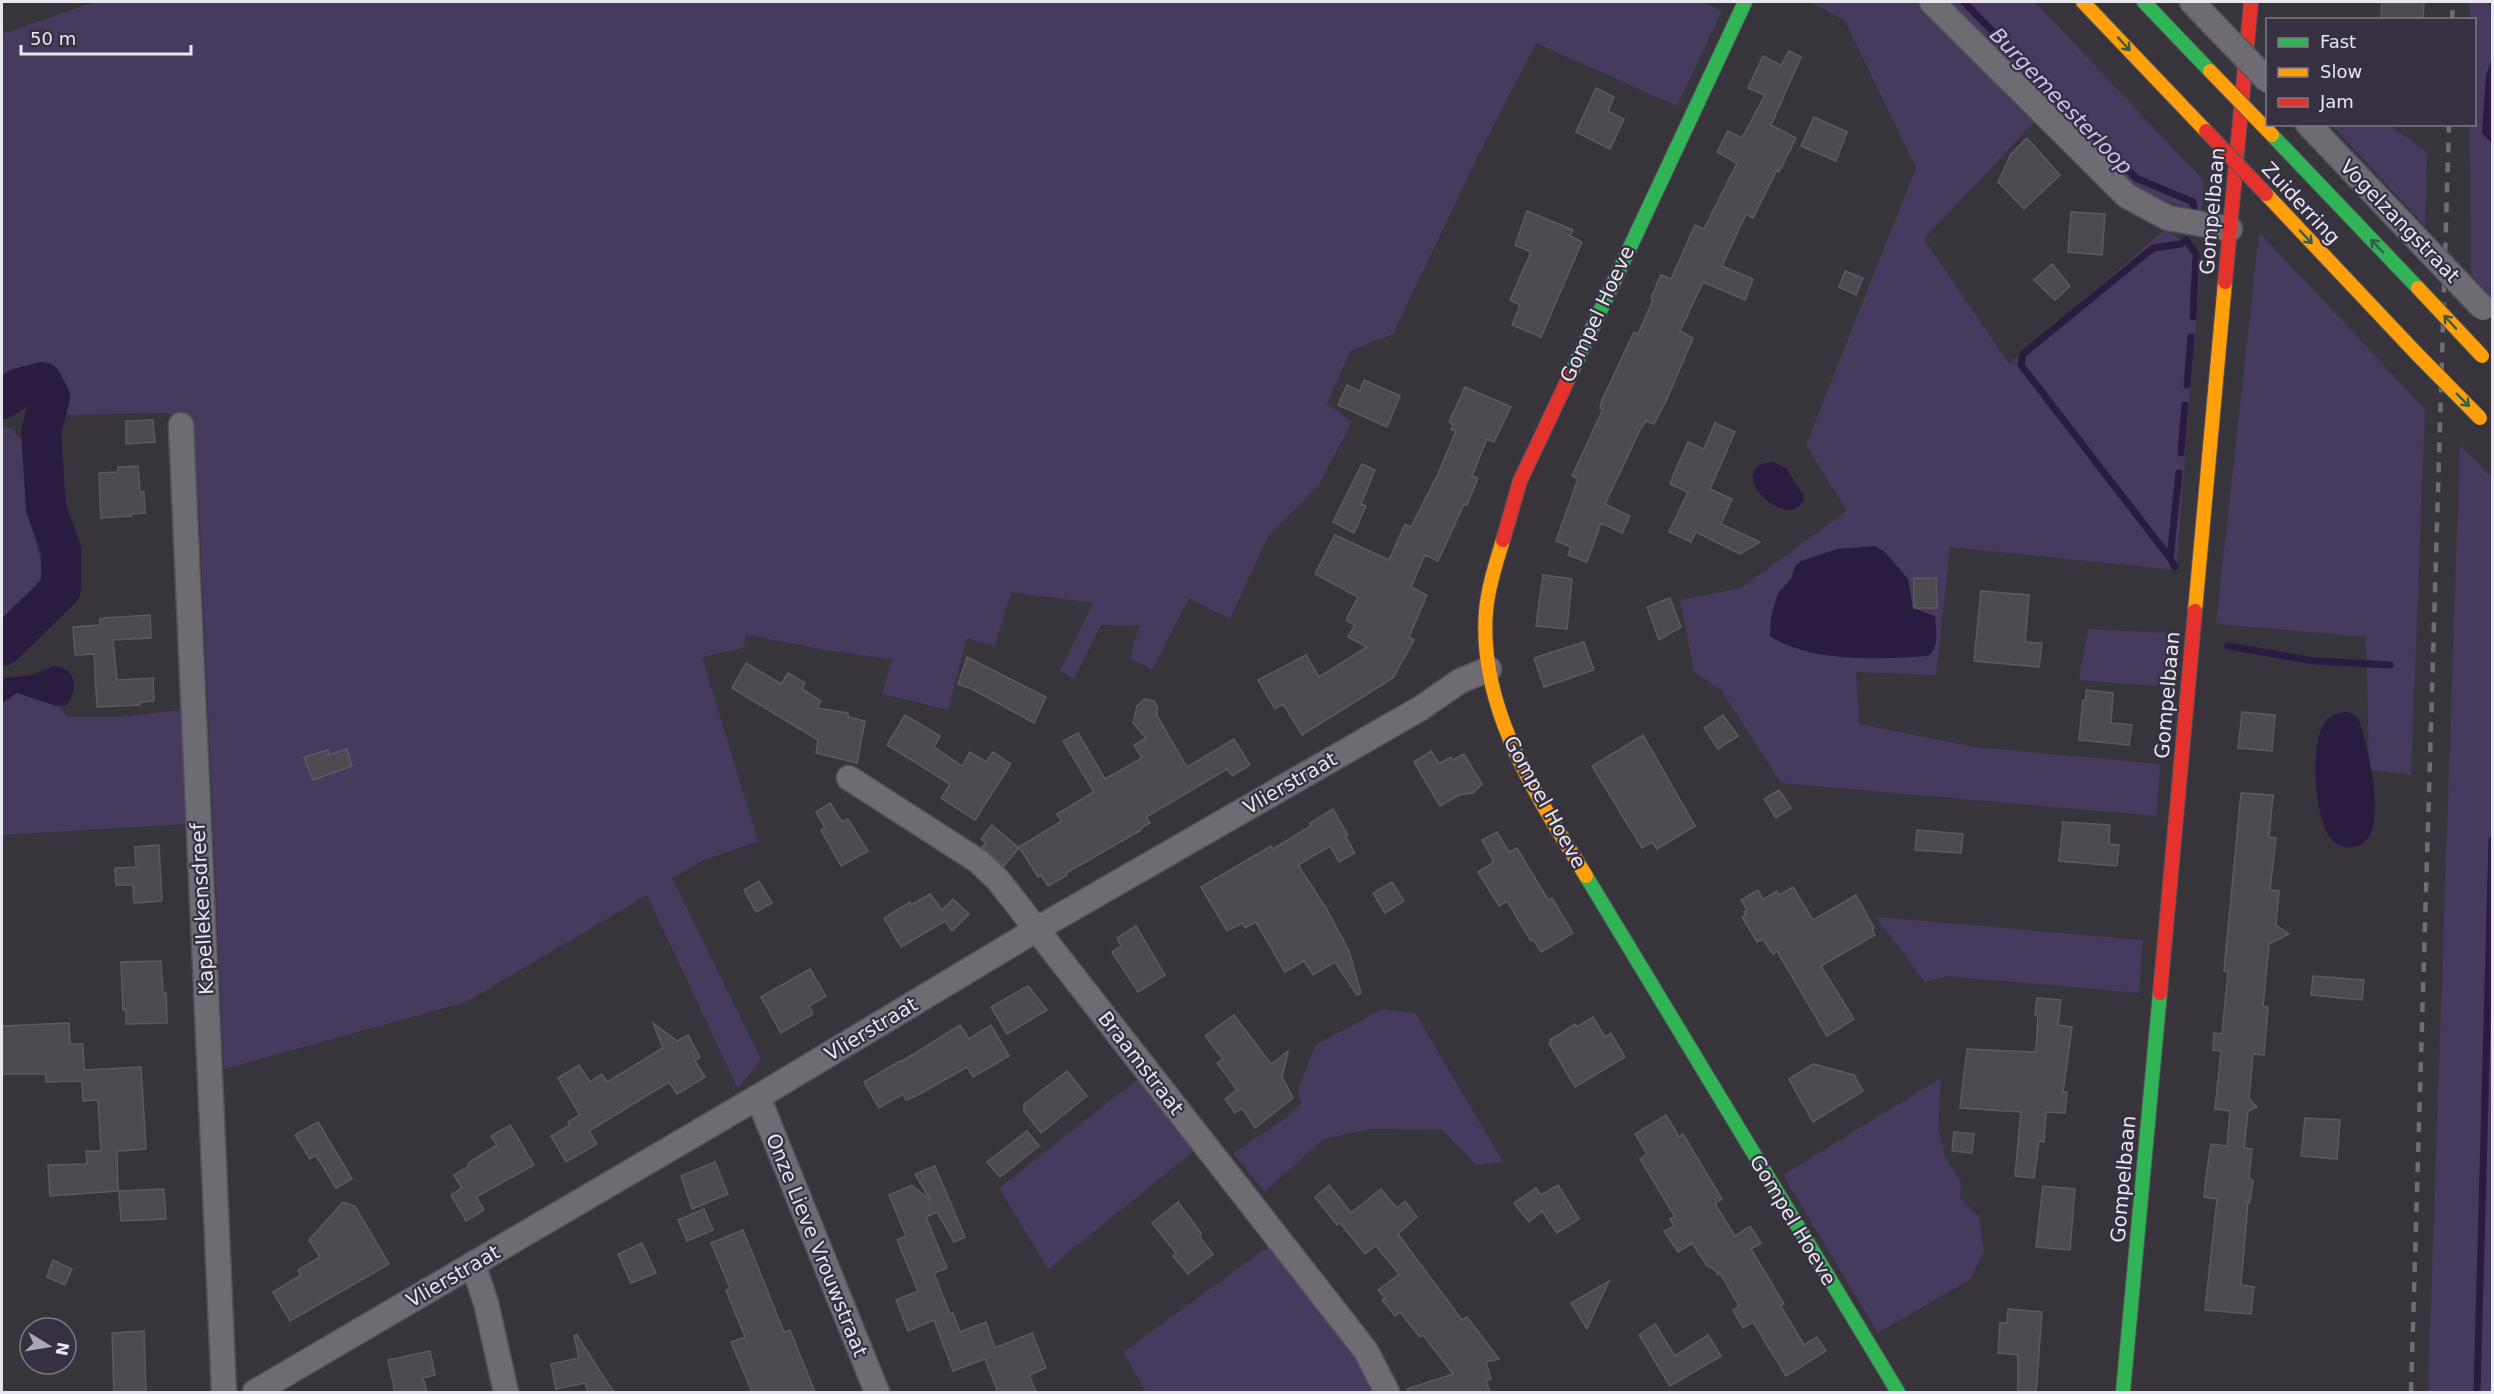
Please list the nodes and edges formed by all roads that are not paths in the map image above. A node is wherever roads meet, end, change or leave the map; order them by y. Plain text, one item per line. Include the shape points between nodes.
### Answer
1 (1745, 2) edge
2 (1932, 2) edge
3 (2084, 2) edge
4 (2144, 2) edge
5 (2192, 2) edge
6 (2251, 2) edge
7 (2266, 79) edge
8 (2310, 126) edge
9 (2230, 229) junction
10 (2488, 313) edge
11 (2493, 367) edge
12 (181, 425) dead end
13 (2493, 431) edge
14 (1489, 669) junction
15 (849, 778) dead end
16 (1037, 929) junction
17 (758, 1097) junction
18 (473, 1264) junction
19 (224, 1392) edge
20 (255, 1392) edge
21 (506, 1392) edge
22 (877, 1392) edge
23 (1387, 1392) edge
24 (1898, 1392) edge
25 (2123, 1392) edge

1 - 14 main road, Gompel Hoeve via 1520,481 1486,609
2 - 9 street via 2127,196 2168,218
3 -> 13 main road, Zuiderring, bridge
11 -> 4 main road, Zuiderring, bridge
5 - 7 street, bridge
6 - 9 main road, Gompelbaan
8 - 10 street, Vogelzangstraat, bridge
9 - 25 main road, Gompelbaan
12 - 19 street, Kapellekensdreef
14 - 16 street, Vlierstraat via 1460,681 1421,708
14 - 24 main road, Gompel Hoeve via 1501,721 1538,797
15 - 16 street, Braamstraat via 978,861
16 - 17 street, Vlierstraat
16 - 23 street, Braamstraat via 1366,1351
17 - 18 street, Vlierstraat
17 - 22 street, Onze Lieve Vrouwstraat
18 - 20 street, Vlierstraat
18 - 21 street

